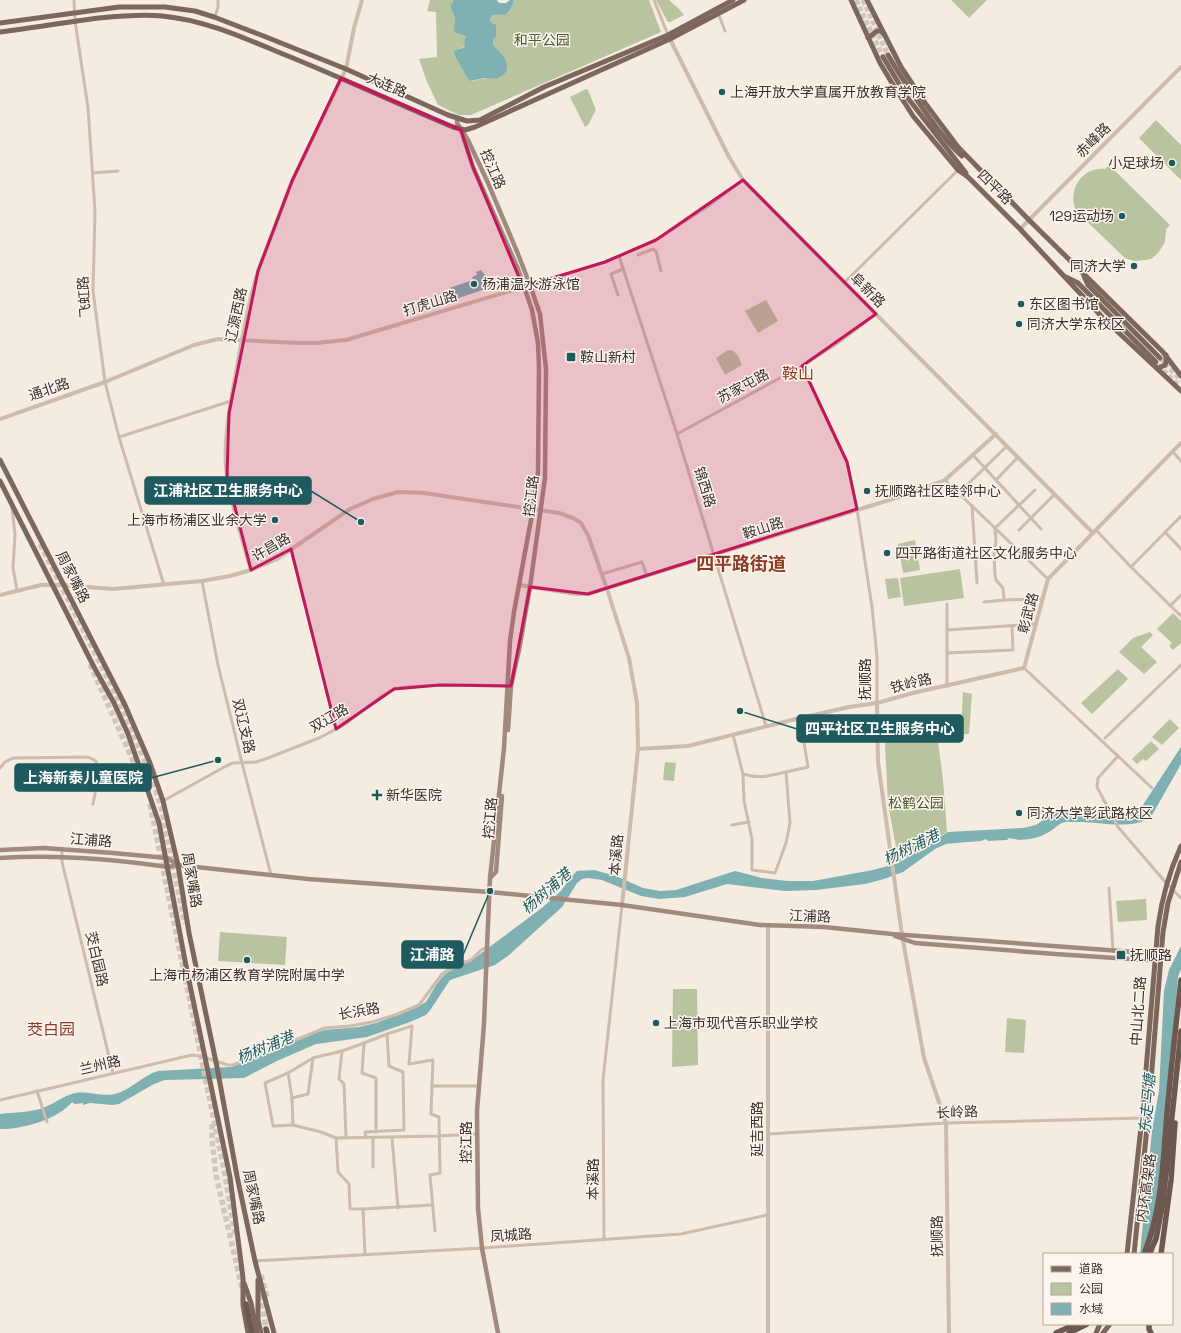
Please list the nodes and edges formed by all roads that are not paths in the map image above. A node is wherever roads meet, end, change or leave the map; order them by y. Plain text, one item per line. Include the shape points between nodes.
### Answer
1 (74, 0) edge
2 (218, 0) edge
3 (362, 0) edge
4 (654, 0) edge
5 (733, 0) edge
6 (744, 0) edge
7 (851, 0) edge
8 (867, 0) edge
9 (75, 13) junction
10 (718, 13) junction
11 (215, 17) junction
12 (76, 21) junction
13 (1, 22) edge
14 (725, 31) dead end
15 (0, 32) edge
16 (884, 33) junction
17 (669, 37) junction
18 (868, 38) junction
19 (1181, 67) edge
20 (346, 69) junction
21 (341, 78) junction
22 (457, 119) junction
23 (461, 130) junction
24 (970, 160) junction
25 (958, 170) junction
26 (118, 171) dead end
27 (93, 173) junction
28 (968, 177) junction
29 (743, 180) junction
30 (1029, 220) junction
31 (1020, 228) junction
32 (638, 255) dead end
33 (619, 256) junction
34 (623, 269) junction
35 (662, 271) dead end
36 (1082, 273) junction
37 (845, 282) junction
38 (530, 285) junction
39 (523, 287) junction
40 (618, 295) dead end
41 (876, 314) junction
42 (242, 339) junction
43 (1166, 355) junction
44 (1160, 358) tunnel mouth
45 (1156, 365) junction
46 (802, 366) junction
47 (1181, 376) edge
48 (105, 382) junction
49 (1181, 391) edge
50 (231, 401) junction
51 (0, 419) edge
52 (677, 434) junction
53 (996, 434) junction
54 (119, 437) junction
55 (1181, 443) edge
56 (1007, 446) junction
57 (1173, 452) junction
58 (973, 455) junction
59 (1018, 457) junction
60 (0, 460) edge
61 (1181, 461) edge
62 (985, 468) junction
63 (0, 480) edge
64 (945, 480) junction
65 (996, 480) junction
66 (967, 485) dead end
67 (1035, 490) dead end
68 (1055, 494) junction
69 (12, 502) junction
70 (972, 506) junction
71 (1018, 506) junction
72 (533, 509) junction
73 (857, 509) junction
74 (541, 510) junction
75 (1181, 516) edge
76 (1030, 518) junction
77 (995, 528) junction
78 (1019, 530) dead end
79 (1041, 530) dead end
80 (1094, 531) junction
81 (1166, 533) junction
82 (291, 548) junction
83 (1181, 549) edge
84 (714, 555) junction
85 (1131, 567) junction
86 (251, 570) junction
87 (602, 574) junction
88 (647, 576) junction
89 (1048, 578) junction
90 (202, 581) junction
91 (977, 583) dead end
92 (52, 584) junction
93 (64, 584) junction
94 (164, 585) junction
95 (520, 585) junction
96 (530, 587) junction
97 (607, 589) junction
98 (17, 590) junction
99 (1181, 595) edge
100 (0, 596) edge
101 (1040, 599) dead end
102 (1004, 600) junction
103 (984, 602) dead end
104 (947, 604) dead end
105 (1170, 606) junction
106 (1181, 616) edge
107 (1036, 624) junction
108 (1012, 626) junction
109 (947, 630) junction
110 (947, 654) junction
111 (1181, 665) edge
112 (1024, 668) junction
113 (509, 686) junction
114 (947, 686) junction
115 (877, 702) junction
116 (800, 718) junction
117 (766, 726) junction
118 (336, 729) junction
119 (733, 736) junction
120 (1106, 738) dead end
121 (638, 749) junction
122 (1118, 756) junction
123 (242, 764) junction
124 (0, 768) edge
125 (786, 772) junction
126 (743, 774) junction
127 (1152, 788) dead end
128 (163, 801) junction
129 (93, 804) dead end
130 (749, 822) junction
131 (732, 825) dead end
132 (1181, 846) edge
133 (62, 849) junction
134 (0, 850) edge
135 (62, 856) junction
136 (0, 858) edge
137 (167, 858) junction
138 (1181, 862) edge
139 (178, 865) junction
140 (168, 867) junction
141 (271, 875) junction
142 (1167, 884) junction
143 (1109, 888) dead end
144 (1172, 889) junction
145 (490, 892) junction
146 (1181, 898) edge
147 (622, 905) junction
148 (768, 926) junction
149 (903, 937) junction
150 (487, 947) junction
151 (1113, 951) dead end
152 (1154, 954) junction
153 (1161, 954) junction
154 (1154, 960) junction
155 (1161, 961) junction
156 (1181, 980) edge
157 (1181, 1031) edge
158 (387, 1034) junction
159 (364, 1043) junction
160 (342, 1051) junction
161 (1181, 1056) edge
162 (205, 1057) junction
163 (313, 1058) junction
164 (217, 1064) junction
165 (113, 1073) junction
166 (288, 1073) junction
167 (432, 1086) junction
168 (479, 1086) junction
169 (37, 1091) junction
170 (292, 1098) junction
171 (0, 1100) edge
172 (1142, 1118) junction
173 (1148, 1118) junction
174 (47, 1122) dead end
175 (946, 1122) junction
176 (293, 1125) junction
177 (376, 1132) junction
178 (476, 1134) junction
179 (768, 1134) junction
180 (439, 1136) junction
181 (336, 1138) junction
182 (346, 1138) junction
183 (366, 1138) junction
184 (373, 1138) junction
185 (392, 1138) junction
186 (372, 1167) dead end
187 (432, 1205) junction
188 (398, 1208) junction
189 (363, 1209) junction
190 (767, 1215) junction
191 (435, 1231) dead end
192 (604, 1240) junction
193 (482, 1248) junction
194 (1127, 1253) edge
195 (1134, 1253) edge
196 (1144, 1253) edge
197 (1149, 1253) edge
198 (1160, 1253) edge
199 (365, 1254) junction
200 (255, 1261) junction
201 (258, 1273) junction
202 (243, 1278) junction
203 (246, 1304) dead end
204 (1074, 1325) edge
205 (1085, 1325) edge
206 (264, 1332) edge
207 (248, 1333) edge
208 (252, 1333) edge
209 (257, 1333) edge
210 (274, 1333) edge
211 (498, 1333) edge
212 (768, 1333) edge
213 (949, 1333) edge
214 (1056, 1333) edge
215 (1068, 1333) edge

1 - 9 street, 飞虹路
2 - 11 street
3 - 20 street, 辽源西路
4 - 17 street
5 - 17 main road, 大连路
6 - 10 main road, 大连路
7 - 18 main road, 四平路
8 - 16 main road, 四平路
9 - 11 main road, 大连路 via 148,6 178,8
9 - 12 street, 飞虹路
9 - 13 main road, 大连路
10 - 14 street
10 - 17 main road, 大连路
11 - 20 main road, 大连路
12 - 15 main road, 大连路
12 - 21 main road, 大连路 via 135,15 189,21 252,41
12 - 27 street, 飞虹路 via 88,108
16 - 18 main road via 877,31
16 - 24 main road, 四平路 via 901,67 925,103
17 - 22 main road, 大连路 via 544,88 480,120 467,122
17 - 23 main road, 大连路 via 469,130
17 - 29 street, 阜新路
18 - 25 main road, 四平路 via 913,116
19 - 30 street, 赤峰路
20 - 21 street, 辽源西路
20 - 22 main road, 大连路
21 - 23 main road, 大连路
21 - 42 street, 辽源西路 via 280,210 253,286
22 - 23 main road, 控江路
23 - 38 main road, 控江路 via 482,170
23 - 39 main road, 控江路 via 473,167 518,269
24 - 28 main road via 955,150 938,129 886,56 907,98
24 - 30 main road, 四平路
25 - 28 main road, 四平路
25 - 37 street
26 - 27 street
27 - 48 street, 飞虹路 via 93,291
28 - 31 main road, 四平路
29 - 33 street, 打虎山路 via 656,240
29 - 37 street, 阜新路
30 - 31 street, 赤峰路
30 - 36 main road, 四平路
31 - 45 main road, 四平路 via 1064,275 1078,283
32 - 35 street via 654,249
33 - 34 street, 锦西路
33 - 38 street, 打虎山路
34 - 40 street via 611,274
34 - 52 street, 锦西路
36 - 43 main road, 四平路
36 - 44 main road via 1088,285
37 - 41 street, 阜新路
38 - 39 street, 打虎山路
38 - 74 main road, 控江路 via 540,314 546,369 548,425
39 - 42 street, 打虎山路 via 346,340 298,343
39 - 72 main road, 控江路 via 532,310 538,343 538,472
41 - 46 street, 苏家屯路
41 - 53 street, 阜新路
42 - 48 street, 打虎山路 via 218,339 194,345
42 - 50 street, 辽源西路
43 - 45 main road via 1165,365 1159,368
43 - 47 main road, 四平路
45 - 49 main road
46 - 52 street, 苏家屯路
46 - 73 street, 抚顺路 via 847,462
48 - 51 street, 通北路
48 - 54 street, 飞虹路
50 - 54 street
50 - 86 street, 辽源西路 via 225,462
52 - 84 street, 锦西路
53 - 56 street, 阜新路
53 - 58 street, 鞍山路
54 - 94 street, 飞虹路
55 - 57 street, 彰武路
56 - 59 street, 阜新路
56 - 62 street
57 - 61 street
57 - 80 street, 彰武路
58 - 62 street
58 - 64 street, 鞍山路
59 - 65 street
59 - 68 street, 阜新路
60 - 93 main road, 周家嘴路
62 - 65 street
62 - 66 street
63 - 69 main road, 周家嘴路
64 - 70 street
64 - 73 street, 鞍山路
65 - 71 street
67 - 71 street
68 - 76 street
68 - 80 street, 阜新路
69 - 92 main road, 周家嘴路
69 - 98 street via 15,534 13,572
70 - 77 street
70 - 91 street
71 - 76 street
71 - 77 street
72 - 74 street, 许昌路
72 - 82 street, 许昌路 via 424,493 398,492 350,509
72 - 95 main road, 控江路
73 - 84 street, 鞍山路
73 - 115 street, 抚顺路 via 873,606
74 - 87 street, 本溪路 via 567,515 581,522
74 - 96 main road, 控江路
75 - 81 street
76 - 78 street
76 - 79 street
77 - 89 street
77 - 102 street via 995,575 1003,588
80 - 85 street
80 - 89 street, 彰武路
81 - 83 street
81 - 85 street
82 - 86 street, 许昌路 via 277,559
82 - 118 street
84 - 88 street, 鞍山路
84 - 117 street, 锦西路 via 750,666
85 - 105 street
86 - 90 street, 许昌路
87 - 88 street via 642,562
87 - 97 street, 本溪路
88 - 97 street, 鞍山路
89 - 107 street, 彰武路
90 - 94 street, 许昌路
90 - 123 street, 双辽支路 via 218,665
92 - 93 street, 许昌路
92 - 98 street, 许昌路
92 - 137 main road, 周家嘴路 via 128,734 156,811
93 - 94 street, 许昌路 via 113,589
93 - 128 main road, 周家嘴路 via 136,728
95 - 96 street, 鞍山路
95 - 113 main road, 控江路 via 510,641
96 - 97 street, 鞍山路 via 574,594 588,594
96 - 113 main road, 控江路 via 519,650
97 - 121 street, 本溪路 via 629,658 637,704
98 - 100 street, 许昌路
99 - 105 street
101 - 102 street
102 - 103 street
104 - 109 street
105 - 106 street
107 - 108 street
107 - 112 street, 彰武路
108 - 109 street
108 - 110 street via 1013,650
109 - 110 street
110 - 114 street
111 - 120 street
112 - 114 street, 铁岭路
112 - 122 street
113 - 118 street, 双辽路 via 447,685 394,689
113 - 145 main road, 控江路
114 - 115 street, 铁岭路
115 - 116 street, 铁岭路
115 - 149 street, 抚顺路 via 878,762
116 - 117 street, 铁岭路
116 - 125 street via 808,767
117 - 119 street, 铁岭路
118 - 123 street, 双辽路 via 268,758
119 - 121 street, 铁岭路 via 688,746
119 - 126 street
121 - 147 street, 本溪路
122 - 127 street
122 - 142 street via 1098,778 1097,784 1118,828
123 - 128 street, 双辽路 via 228,765
123 - 141 street, 双辽支路
124 - 129 street via 13,758 88,757 96,761 99,774
125 - 126 street via 754,778
125 - 130 street via 790,823 774,874 752,870
126 - 130 street via 744,801
128 - 139 main road, 周家嘴路
130 - 131 street
132 - 142 main road, 中山北二路
133 - 134 main road, 江浦路
133 - 135 street, 茭白园路
133 - 137 main road, 江浦路
135 - 136 main road, 江浦路
135 - 140 main road, 江浦路
135 - 165 street, 茭白园路
137 - 139 main road, 江浦路
137 - 140 main road, 周家嘴路
138 - 144 main road, 中山北二路
139 - 140 main road, 江浦路
139 - 141 main road, 江浦路
139 - 164 main road, 周家嘴路 via 189,933
140 - 162 main road, 周家嘴路
141 - 145 main road, 江浦路
142 - 144 street
142 - 152 main road, 中山北二路
143 - 151 street
144 - 146 street
144 - 153 main road, 中山北二路
145 - 147 main road, 江浦路
145 - 150 main road, 控江路
147 - 148 main road, 江浦路
147 - 192 street, 本溪路 via 603,1080
148 - 149 main road, 江浦路 via 824,927
148 - 179 street, 延吉西路
149 - 152 main road, 江浦路
149 - 154 main road, 江浦路 via 914,943
149 - 175 street, 抚顺路 via 924,1058
150 - 164 street, 长浜路 via 471,960 446,971 420,1004 398,1014 350,1026 325,1028 233,1065
150 - 168 main road, 控江路, bridge
152 - 153 main road, 江浦路
152 - 154 main road, 中山北二路
153 - 155 main road, 中山北二路
154 - 155 main road, 江浦路
154 - 172 main road, 中山北二路
155 - 173 main road, 中山北二路
156 - 196 highway, 内环高架路 via 1157,1210
157 - 197 highway, 内环高架路 via 1163,1202 1156,1239
158 - 159 street
158 - 167 street via 412,1026 409,1064 433,1060
158 - 177 street via 389,1066 404,1072 404,1130
159 - 160 street
159 - 177 street via 362,1073 376,1078
160 - 163 street
160 - 182 street via 339,1079 344,1084
161 - 198 highway via 1171,1180
162 - 164 street, 长浜路
162 - 165 street, 兰州路 via 192,1055
162 - 202 main road, 周家嘴路 via 230,1177
163 - 166 street
163 - 170 street via 308,1094
164 - 200 main road, 周家嘴路
165 - 169 street, 兰州路
166 - 170 street
166 - 176 street via 265,1083 273,1126
167 - 168 street
167 - 180 street via 431,1114 439,1117
168 - 178 main road, 控江路
169 - 171 street, 兰州路
169 - 174 street
170 - 176 street
172 - 173 street, 长岭路
172 - 175 street, 长岭路
172 - 194 main road, 中山北二路
173 - 195 main road, 中山北二路
175 - 179 street, 长岭路
175 - 213 street, 抚顺路
176 - 181 street
177 - 183 street via 365,1132
178 - 180 street
178 - 193 main road, 控江路
179 - 190 street, 延吉西路
180 - 185 street
180 - 187 street via 440,1173 430,1175
181 - 182 street
181 - 189 street via 338,1172 349,1184 350,1209
182 - 183 street
183 - 184 street
184 - 185 street
184 - 186 street
185 - 188 street
187 - 188 street
187 - 191 street
188 - 189 street
189 - 199 street
190 - 192 street, 凤城路 via 681,1234
190 - 212 street, 延吉西路
192 - 193 street, 凤城路
193 - 199 street, 凤城路
193 - 211 main road, 控江路
199 - 200 street, 凤城路
200 - 201 main road, 周家嘴路
201 - 206 main road via 258,1320
201 - 210 main road, 周家嘴路
202 - 207 main road, 周家嘴路 via 242,1305
202 - 209 main road
203 - 208 highway
204 - 214 highway
205 - 215 highway

